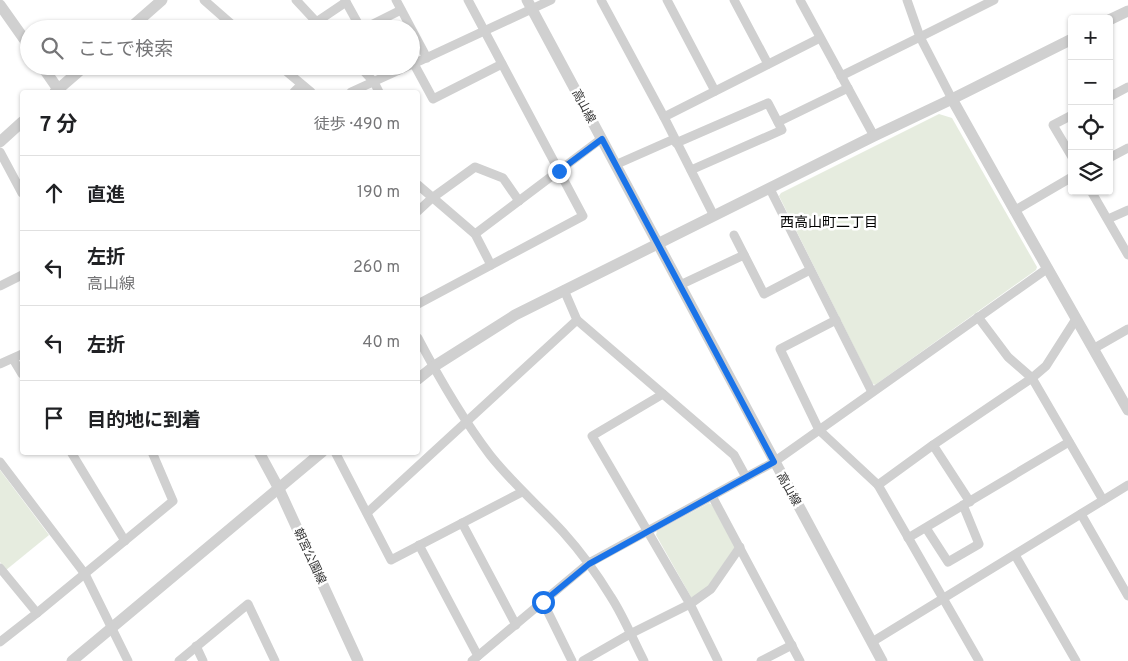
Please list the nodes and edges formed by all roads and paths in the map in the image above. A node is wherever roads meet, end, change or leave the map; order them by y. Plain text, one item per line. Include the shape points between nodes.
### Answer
1 (162, 0) edge
2 (204, 0) edge
3 (296, 0) edge
4 (396, 0) edge
5 (468, 0) edge
6 (551, 0) edge
7 (600, 0) edge
8 (668, 0) edge
9 (734, 0) edge
10 (800, 0) edge
11 (908, 0) edge
12 (994, 0) edge
13 (346, 1) edge
14 (981, 3) edge
15 (0, 5) edge
16 (529, 5) edge
17 (401, 10) junction
18 (1128, 11) edge
19 (1113, 18) edge
20 (139, 20) edge
21 (227, 20) edge
22 (314, 20) edge
23 (319, 20) edge
24 (357, 20) edge
25 (380, 20) edge
26 (406, 20) edge
27 (485, 31) junction
28 (20, 33) edge
29 (820, 38) junction
30 (920, 38) junction
31 (1068, 41) edge
32 (420, 45) edge
33 (427, 58) junction
34 (420, 61) edge
35 (502, 64) junction
36 (768, 64) junction
37 (48, 75) edge
38 (75, 75) edge
39 (290, 75) edge
40 (367, 75) edge
41 (389, 75) edge
42 (417, 75) edge
43 (841, 76) junction
44 (374, 82) junction
45 (301, 85) junction
46 (1128, 87) edge
47 (848, 88) junction
48 (57, 90) edge
49 (59, 90) edge
50 (296, 90) edge
51 (308, 90) edge
52 (356, 90) edge
53 (378, 90) edge
54 (715, 91) junction
55 (1113, 95) edge
56 (952, 99) junction
57 (664, 117) junction
58 (1068, 117) edge
59 (778, 122) junction
60 (20, 124) edge
61 (874, 136) junction
62 (602, 139) junction
63 (675, 141) junction
64 (0, 142) edge
65 (1128, 148) edge
66 (1068, 150) edge
67 (0, 152) edge
68 (1113, 156) edge
69 (615, 165) junction
70 (690, 170) junction
71 (559, 171) junction
72 (1068, 179) edge
73 (420, 187) edge
74 (20, 188) edge
75 (770, 188) junction
76 (1094, 195) edge
77 (432, 198) junction
78 (519, 201) junction
79 (420, 210) edge
80 (1128, 210) edge
81 (1014, 211) junction
82 (714, 216) junction
83 (1108, 219) junction
84 (475, 234) junction
85 (734, 235) dead end
86 (658, 243) junction
87 (1128, 254) edge
88 (744, 255) junction
89 (491, 265) junction
90 (1048, 268) junction
91 (810, 270) junction
92 (20, 276) edge
93 (680, 285) junction
94 (0, 286) edge
95 (564, 290) junction
96 (420, 303) edge
97 (978, 317) junction
98 (1076, 319) junction
99 (577, 320) junction
100 (836, 320) junction
101 (1128, 329) edge
102 (420, 342) edge
103 (1094, 349) junction
104 (20, 355) edge
105 (13, 358) junction
106 (0, 364) edge
107 (433, 367) junction
108 (20, 370) edge
109 (420, 377) edge
110 (1032, 378) junction
111 (872, 392) junction
112 (663, 394) junction
113 (1128, 410) edge
114 (466, 422) junction
115 (819, 430) junction
116 (1069, 442) junction
117 (933, 445) junction
118 (73, 455) edge
119 (153, 455) edge
120 (261, 455) edge
121 (319, 455) edge
122 (337, 455) edge
123 (0, 462) edge
124 (774, 462) junction
125 (746, 477) junction
126 (878, 485) junction
127 (1128, 485) edge
128 (279, 489) junction
129 (522, 492) junction
130 (712, 496) junction
131 (1103, 500) junction
132 (967, 503) junction
133 (367, 514) junction
134 (1081, 514) junction
135 (462, 523) junction
136 (926, 528) junction
137 (648, 531) junction
138 (908, 538) junction
139 (126, 541) junction
140 (419, 545) junction
141 (740, 547) junction
142 (1015, 555) junction
143 (589, 564) junction
144 (0, 568) edge
145 (85, 574) junction
146 (1126, 585) edge
147 (1128, 596) edge
148 (944, 598) junction
149 (543, 602) junction
150 (690, 604) junction
151 (37, 613) junction
152 (516, 625) junction
153 (112, 628) junction
154 (630, 634) junction
155 (0, 642) edge
156 (872, 642) junction
157 (792, 645) junction
158 (196, 646) junction
159 (475, 659) edge
160 (72, 661) edge
161 (128, 661) edge
162 (179, 661) edge
163 (203, 661) edge
164 (275, 661) edge
165 (358, 661) edge
166 (572, 661) edge
167 (583, 661) edge
168 (644, 661) edge
169 (718, 661) edge
170 (761, 661) edge
171 (800, 661) edge
172 (882, 661) edge
173 (979, 661) edge
174 (1076, 661) edge

1 - 20 street
2 - 21 street
3 - 22 street
4 - 17 street
5 - 27 street
6 - 16 street
7 - 57 street
8 - 54 street
9 - 36 street
10 - 29 street
11 - 30 street
12 - 14 street
13 - 23 street
13 - 24 street
14 - 30 street
15 - 28 street
16 - 27 street
16 - 62 street, 高山線
17 - 25 street
17 - 26 street
18 - 19 street
27 - 33 street
27 - 35 street
29 - 36 street
29 - 43 street
30 - 43 street
30 - 56 street
31 - 56 street
32 - 33 street
33 - 34 street
35 - 42 street via 433,99
35 - 71 street
36 - 54 street
37 - 48 street
38 - 49 street
39 - 45 street
40 - 44 street
41 - 44 street
43 - 47 street
44 - 52 street
44 - 53 street
45 - 50 street
45 - 51 street
46 - 55 street
47 - 59 street
47 - 61 street
54 - 57 street
56 - 61 street
56 - 81 street
57 - 63 street
58 - 66 street via 1053,125
59 - 63 street via 768,103
59 - 70 street via 782,130
60 - 64 street
61 - 75 street
62 - 69 street, 高山線
62 - 71 street
63 - 69 street
63 - 70 street
65 - 68 street
67 - 74 street
69 - 86 street, 高山線
70 - 82 street
71 - 78 street
71 - 89 street via 583,216
72 - 81 street
73 - 77 street
75 - 82 street
75 - 91 street
76 - 83 street
77 - 78 street via 475,166 503,178
77 - 79 street
77 - 84 street
78 - 84 street
80 - 83 street
81 - 90 street
82 - 86 street
83 - 87 street
84 - 89 street
85 - 88 street
86 - 93 street, 高山線
86 - 95 street
88 - 91 street via 764,294
88 - 93 street
89 - 96 street
90 - 97 street
90 - 98 street
91 - 100 street
92 - 94 street
93 - 124 street, 高山線
95 - 99 street
95 - 107 street via 515,315
97 - 110 street via 1008,357
97 - 111 street
98 - 103 street
98 - 110 street via 1046,366
99 - 112 street
99 - 114 street
100 - 111 street
100 - 115 street via 780,349
101 - 103 street
102 - 107 street
103 - 113 street
104 - 105 street
105 - 106 street
105 - 108 street
107 - 109 street
107 - 114 street
110 - 116 street
110 - 117 street
111 - 115 street
112 - 125 street via 734,455
112 - 137 street via 592,436
114 - 129 street
114 - 133 street
115 - 124 street
115 - 126 street
116 - 131 street
116 - 132 street
117 - 126 street
117 - 132 street
118 - 139 street
119 - 139 street via 173,501
120 - 128 street, 朝宮公園線
121 - 128 street
122 - 133 street
123 - 145 street
124 - 125 street
124 - 156 street, 高山線
125 - 130 street
126 - 138 street
127 - 131 street
128 - 153 street
128 - 165 street, 朝宮公園線
129 - 135 street
129 - 143 street
130 - 137 street
130 - 141 street
131 - 134 street
132 - 136 street
132 - 136 street via 979,544 948,562
133 - 140 street via 391,560
134 - 142 street
134 - 146 street
135 - 140 street
135 - 152 street
136 - 138 street
137 - 143 street
137 - 150 street
138 - 148 street
139 - 145 street
140 - 159 street
141 - 150 street via 711,589
141 - 157 street
142 - 148 street
142 - 174 street
143 - 149 street
143 - 154 street via 612,598
144 - 151 street
145 - 151 street
145 - 153 street
146 - 147 street
148 - 156 street
148 - 173 street
149 - 152 street
149 - 166 street
150 - 154 street
150 - 169 street
151 - 155 street
152 - 159 street
153 - 160 street
153 - 161 street
154 - 167 street
154 - 168 street
156 - 172 street, 高山線
157 - 170 street
157 - 171 street
158 - 162 street
158 - 163 street
158 - 164 street via 248,604

